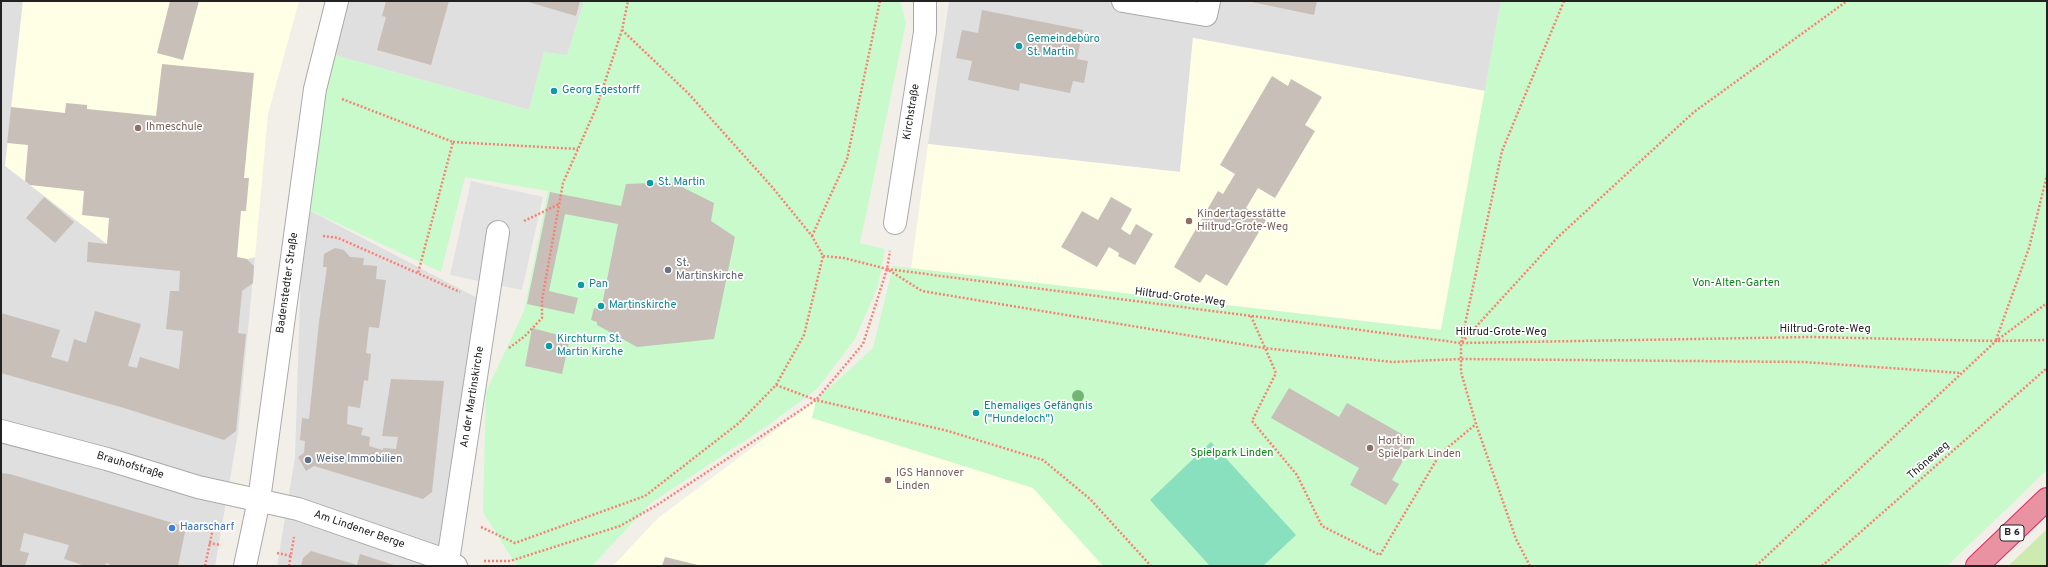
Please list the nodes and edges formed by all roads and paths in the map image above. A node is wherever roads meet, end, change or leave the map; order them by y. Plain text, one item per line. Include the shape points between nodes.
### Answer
1 (337, 1) edge
2 (628, 1) edge
3 (880, 1) edge
4 (925, 1) edge
5 (1122, 1) edge
6 (1209, 1) edge
7 (1564, 1) edge
8 (1847, 1) edge
9 (622, 30) junction
10 (315, 89) junction
11 (453, 142) junction
12 (578, 149) junction
13 (2047, 175) edge
14 (560, 204) junction
15 (894, 223) joint
16 (295, 232) junction
17 (498, 232) joint
18 (812, 236) junction
19 (823, 256) junction
20 (887, 269) junction
21 (418, 273) junction
22 (486, 303) junction
23 (2047, 303) edge
24 (1251, 316) junction
25 (2047, 340) edge
26 (1996, 341) junction
27 (1461, 343) junction
28 (1264, 348) junction
29 (508, 350) dead end
30 (1461, 359) junction
31 (2047, 368) edge
32 (1961, 373) junction
33 (776, 385) junction
34 (816, 400) junction
35 (1476, 424) junction
36 (1, 431) edge
37 (225, 493) junction
38 (2047, 499) edge
39 (259, 500) junction
40 (455, 515) junction
41 (452, 563) edge
42 (205, 566) edge
43 (246, 566) edge
44 (1151, 566) edge
45 (1530, 566) edge
46 (1756, 566) edge
47 (1822, 566) edge
48 (1977, 566) edge

1 - 10 street, Badenstedter Straße
2 - 9 path
3 - 18 path via 847,159
4 - 15 street, Kirchstraße via 925,32
5 - 6 street via 1206,15
7 - 27 path via 1502,151
8 - 27 path via 1694,112 1558,238
9 - 12 path via 597,106
9 - 18 path via 688,93
10 - 11 path
10 - 16 street, Badenstedter Straße
11 - 12 path
11 - 21 path
12 - 14 path via 563,184
13 - 26 path via 2028,248
14 - 17 path
14 - 29 path via 542,300 542,318
15 - 20 path
16 - 21 path via 338,238
16 - 39 street, Badenstedter Straße
17 - 22 street, An der Martinskirche
18 - 19 path
19 - 20 path via 844,258
19 - 33 path via 804,335
20 - 24 path, Hiltrud-Grote-Weg
20 - 28 path via 922,291
20 - 34 path via 863,344
21 - 22 path
22 - 40 street, An der Martinskirche
23 - 26 path
24 - 27 path, Hiltrud-Grote-Weg
24 - 28 path
25 - 26 path, Hiltrud-Grote-Weg
26 - 27 path, Hiltrud-Grote-Weg via 1811,336
26 - 32 path
27 - 30 path
28 - 30 path via 1392,362
28 - 35 path via 1276,374 1252,421 1297,475 1322,526 1380,555 1440,454
30 - 32 path via 1804,362
30 - 35 path via 1461,372
31 - 47 path, Thöneweg
32 - 46 path
33 - 34 path
33 - 40 path via 739,423 645,496 515,543
34 - 41 path via 657,505 620,526 510,561
34 - 44 path via 948,431 1043,460 1090,499
35 - 45 path via 1516,539
36 - 37 street, Brauhofstraße
37 - 39 street, Brauhofstraße
37 - 42 path via 215,521
38 - 48 highway, B 6
39 - 41 street, Am Lindener Berge via 317,515
39 - 43 street, Badenstedter Straße
40 - 41 street, An der Martinskirche

